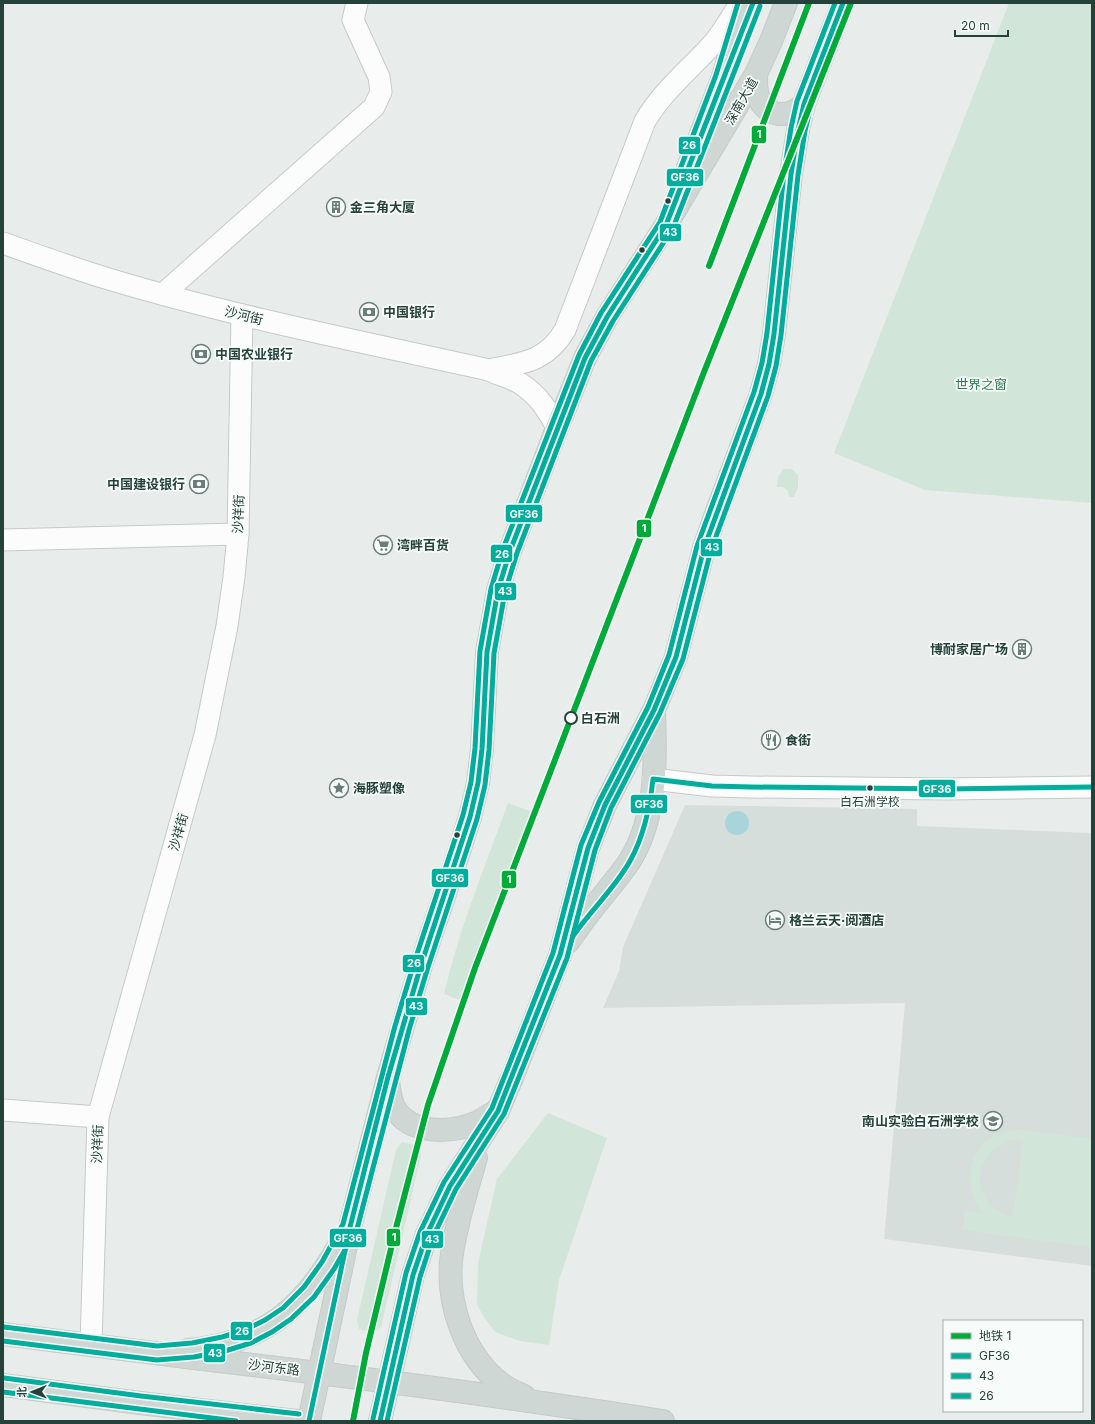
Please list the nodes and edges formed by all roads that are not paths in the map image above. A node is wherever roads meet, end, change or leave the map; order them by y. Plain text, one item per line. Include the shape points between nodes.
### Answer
1 (740, 3) edge
2 (745, 3) edge
3 (786, 3) edge
4 (843, 3) edge
5 (355, 11) edge
6 (756, 74) junction
7 (804, 104) junction
8 (666, 225) junction
9 (3, 243) edge
10 (163, 294) junction
11 (242, 315) junction
12 (489, 370) junction
13 (557, 428) junction
14 (238, 534) junction
15 (3, 540) edge
16 (654, 710) junction
17 (653, 779) junction
18 (1092, 787) edge
19 (560, 954) junction
20 (388, 1077) junction
21 (3, 1110) edge
22 (498, 1111) junction
23 (98, 1117) junction
24 (481, 1136) junction
25 (350, 1227) junction
26 (3, 1334) edge
27 (91, 1344) junction
28 (157, 1353) junction
29 (319, 1373) junction
30 (388, 1382) junction
31 (3, 1385) edge
32 (534, 1401) junction
33 (140, 1403) junction
34 (195, 1421) edge
35 (298, 1421) edge
36 (309, 1421) edge
37 (380, 1421) edge
38 (663, 1421) edge

1 - 12 street via 712,46 661,98 645,121 560,338 538,357
2 - 8 main road via 723,77
3 - 6 main road, 深南大道
4 - 7 main road
5 - 10 street via 379,77 381,92 374,107
6 - 7 main road via 758,96 767,109 782,115 791,114
6 - 8 main road, 深南大道
7 - 16 main road via 792,160 769,364 761,394 704,548 676,657
8 - 13 main road, 深南大道 via 607,317 586,358
9 - 10 street, 沙河街 via 111,280
10 - 11 street, 沙河街
11 - 12 street, 沙河街
11 - 14 street, 沙祥街
12 - 13 street via 520,384 532,393 542,403
13 - 20 main road, 深南大道 via 510,551 498,590 487,652 482,749 475,797
14 - 15 street
14 - 23 street, 沙祥街 via 227,626 205,735
16 - 17 main road
16 - 19 main road via 607,800 588,848
17 - 18 street via 751,787
17 - 19 main road via 649,813 630,860
19 - 22 main road
20 - 22 main road via 390,1095 395,1108 404,1119 417,1126 430,1130 447,1130 478,1122
20 - 25 main road, 深南大道
21 - 23 street
22 - 24 main road
23 - 27 street, 沙祥街
24 - 30 main road via 450,1186 427,1234 413,1275
24 - 32 main road via 452,1254 454,1308 460,1328 486,1371 505,1387
25 - 28 main road via 328,1266 308,1292 287,1313 269,1326 248,1337 224,1344
25 - 29 main road, 深南大道
26 - 27 main road, 沙河东路
27 - 28 main road, 沙河东路
28 - 29 main road, 沙河东路
29 - 30 main road, 沙河东路
29 - 36 main road, 深南大道
30 - 32 main road, 沙河东路
30 - 37 main road
31 - 33 main road
32 - 38 main road, 沙河东路
33 - 34 main road
33 - 35 main road

